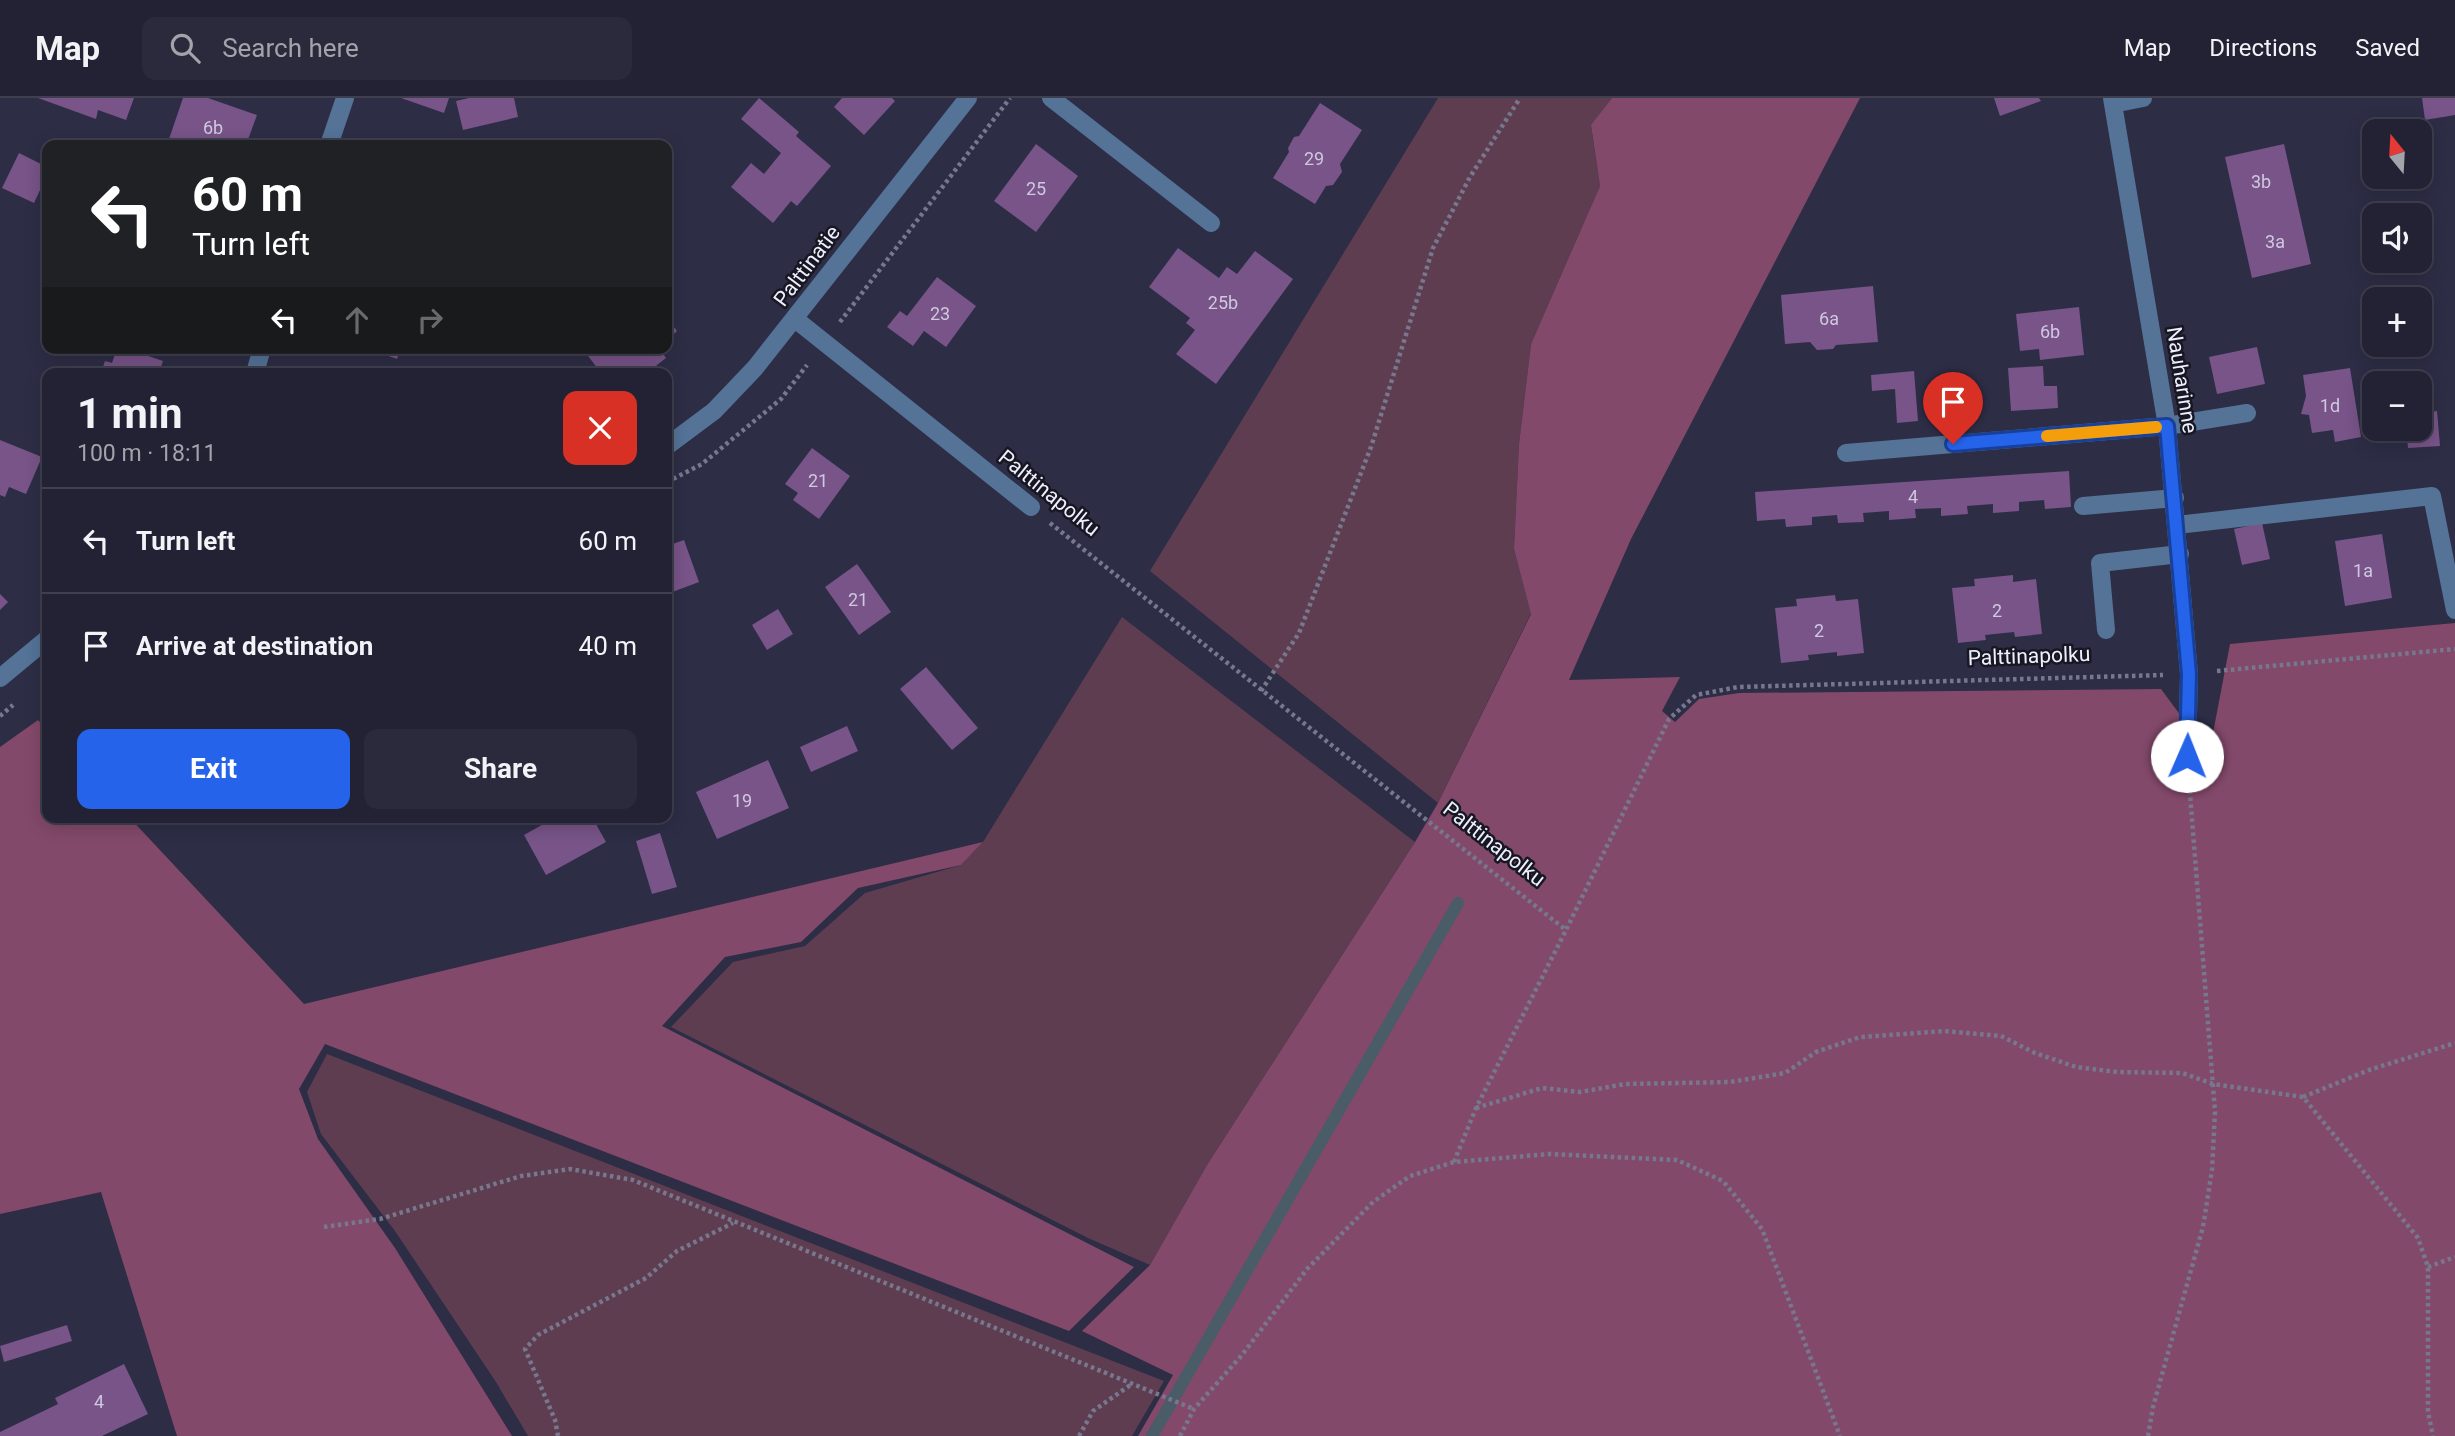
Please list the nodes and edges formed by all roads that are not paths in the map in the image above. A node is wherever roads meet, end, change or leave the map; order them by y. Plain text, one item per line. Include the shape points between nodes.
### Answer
1 (345, 98) edge
2 (968, 98) edge
3 (1051, 98) edge
4 (2143, 98) edge
5 (2113, 101) edge
6 (331, 140) edge
7 (1211, 223) dead end
8 (796, 319) junction
9 (2247, 413) dead end
10 (2167, 426) junction
11 (672, 442) edge
12 (1846, 453) dead end
13 (2175, 498) junction
14 (2083, 506) dead end
15 (1031, 507) road end
16 (2177, 525) junction
17 (2180, 554) junction
18 (2455, 610) edge
19 (2106, 630) dead end
20 (42, 643) edge
21 (0, 678) edge
22 (2187, 756) road end

1 - 6 street
2 - 8 street, Palttinatie
3 - 7 street
4 - 5 street
5 - 10 street, Nauharinne
8 - 11 street, Palttinatie via 714,411
8 - 15 street, Palttinapolku
9 - 10 street
10 - 12 street
10 - 13 street, Nauharinne
13 - 14 street
13 - 16 street, Nauharinne
16 - 17 street, Nauharinne
16 - 18 street via 2432,496
17 - 19 street via 2100,563
17 - 22 street, Nauharinne via 2189,674
20 - 21 street

